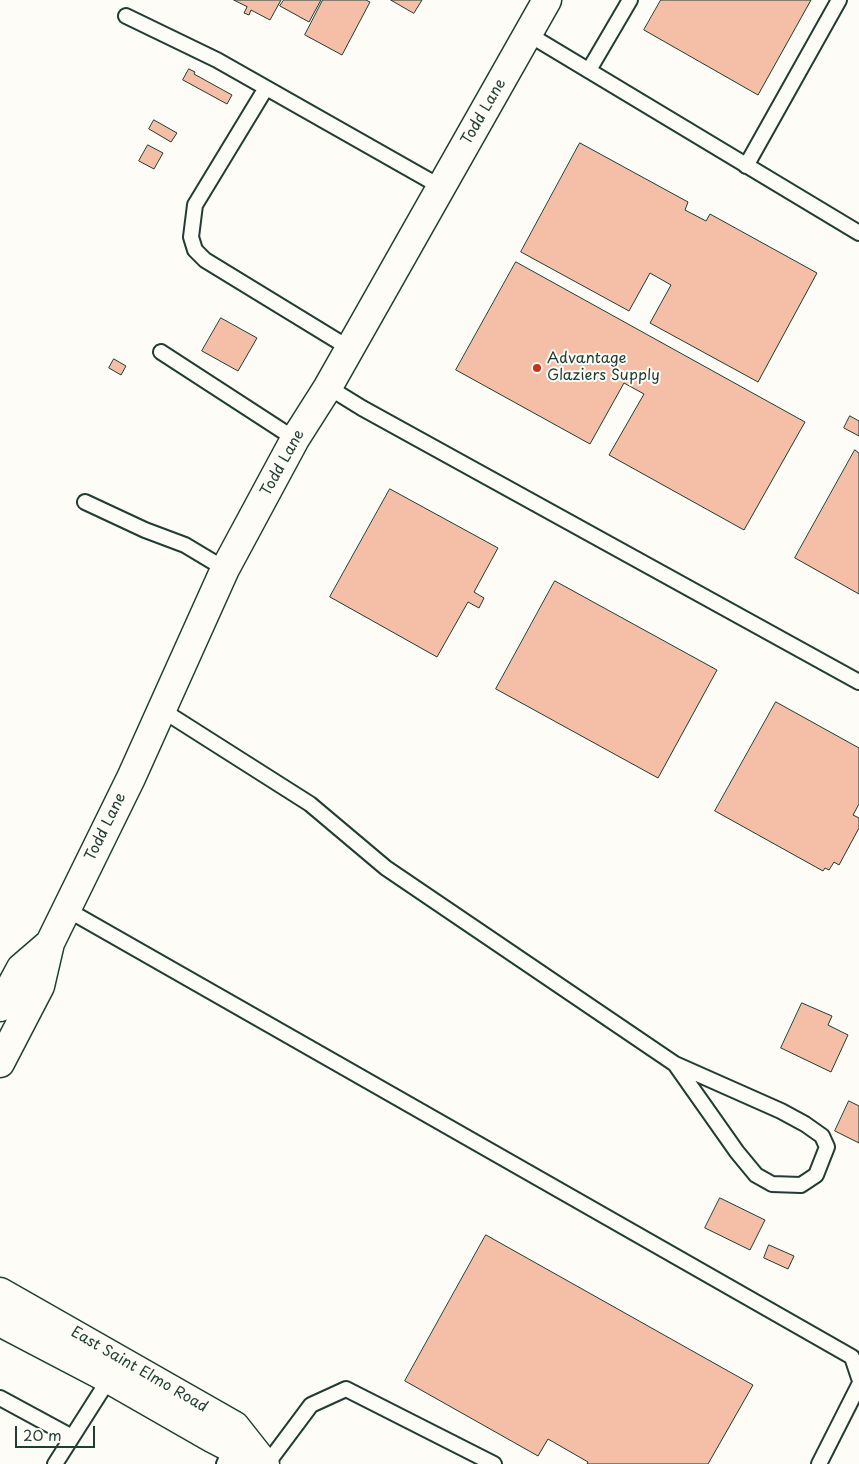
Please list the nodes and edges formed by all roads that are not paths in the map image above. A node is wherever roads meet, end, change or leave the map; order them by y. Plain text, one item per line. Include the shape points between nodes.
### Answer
1 (547, 0) edge
2 (630, 0) edge
3 (839, 0) edge
4 (126, 16) dead end
5 (528, 34) junction
6 (588, 70) junction
7 (266, 88) junction
8 (746, 166) junction
9 (441, 187) junction
10 (859, 233) edge
11 (349, 348) junction
12 (162, 352) dead end
13 (328, 387) junction
14 (295, 440) junction
15 (85, 502) dead end
16 (225, 569) junction
17 (859, 682) edge
18 (162, 710) junction
19 (66, 909) junction
20 (50, 943) junction
21 (0, 1007) edge
22 (0, 1063) edge
23 (675, 1064) junction
24 (0, 1292) edge
25 (0, 1322) edge
26 (859, 1378) edge
27 (109, 1379) junction
28 (859, 1386) edge
29 (0, 1398) edge
30 (72, 1437) junction
31 (228, 1456) edge
32 (55, 1464) edge
33 (265, 1464) edge
34 (494, 1464) edge
35 (819, 1464) edge

1 - 5 street, Todd Lane
2 - 6 lane
3 - 8 lane
4 - 7 lane
5 - 6 lane
5 - 9 street, Todd Lane
6 - 8 lane
7 - 9 lane
7 - 11 lane via 196,205 191,237 196,250 206,260
8 - 10 lane
9 - 11 street, Todd Lane
11 - 13 street, Todd Lane
12 - 14 lane
13 - 14 street, Todd Lane
13 - 17 lane
14 - 16 street, Todd Lane
15 - 16 lane via 185,545
16 - 18 street, Todd Lane
18 - 19 street, Todd Lane
18 - 23 lane via 310,804 386,868
19 - 20 street, Todd Lane
19 - 26 lane via 852,1357
20 - 21 street, Todd Lane via 21,968
20 - 22 street, Todd Lane via 40,986
23 - 23 lane via 781,1112 822,1136 827,1147 816,1174 801,1185 772,1184 756,1174
24 - 33 street, East Saint Elmo Road via 235,1426
25 - 27 street, East Saint Elmo Road
27 - 30 lane
27 - 31 street, East Saint Elmo Road
28 - 35 lane
29 - 30 lane
30 - 32 lane
31 - 33 street, East Saint Elmo Road
33 - 34 lane via 311,1405 346,1389

